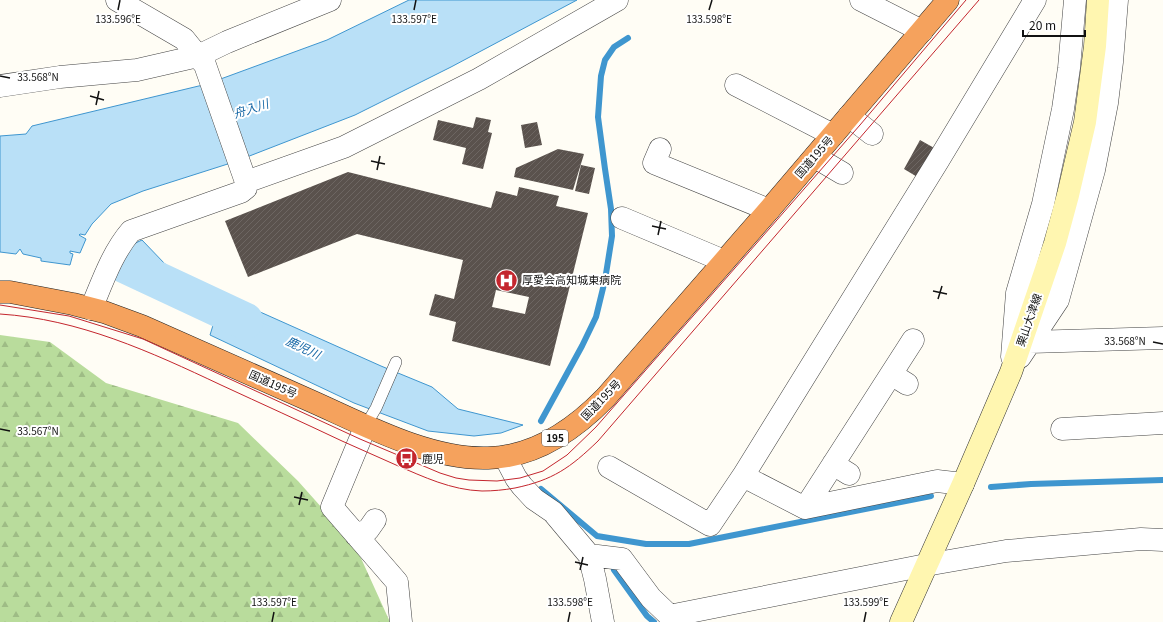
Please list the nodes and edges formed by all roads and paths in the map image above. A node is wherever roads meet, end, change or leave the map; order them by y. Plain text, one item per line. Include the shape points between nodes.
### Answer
1 (117, 0) edge
2 (330, 0) edge
3 (617, 0) edge
4 (861, 0) edge
5 (948, 0) edge
6 (1035, 0) edge
7 (1075, 0) edge
8 (1098, 0) edge
9 (1117, 0) edge
10 (922, 31) junction
11 (202, 60) junction
12 (736, 85) dead end
13 (0, 86) edge
14 (849, 116) junction
15 (872, 134) dead end
16 (833, 135) junction
17 (660, 149) dead end
18 (815, 157) junction
19 (842, 173) dead end
20 (245, 179) junction
21 (769, 210) junction
22 (622, 218) dead end
23 (724, 261) junction
24 (0, 292) edge
25 (91, 309) junction
26 (1163, 338) edge
27 (913, 340) dead end
28 (1030, 342) junction
29 (396, 362) dead end
30 (1011, 372) junction
31 (371, 417) junction
32 (1163, 424) edge
33 (1062, 429) dead end
34 (505, 456) junction
35 (609, 467) dead end
36 (743, 476) junction
37 (963, 484) junction
38 (804, 508) junction
39 (375, 520) dead end
40 (356, 535) junction
41 (1163, 540) edge
42 (588, 555) junction
43 (926, 565) junction
44 (664, 617) edge
45 (401, 622) edge
46 (603, 622) edge
47 (901, 622) edge

1 - 11 street via 184,39
2 - 11 street via 227,42
3 - 20 street via 479,79 344,147
4 - 10 street
5 - 10 highway, 国道195号 / 195
6 - 36 street
7 - 30 street via 1069,68 1054,157 1018,293
8 - 30 main road, 栗山大津線 via 1085,122 1068,195 1055,243
9 - 28 street via 1107,103 1094,170 1058,300
10 - 14 highway, 国道195号 / 195
11 - 13 street
11 - 20 street
12 - 16 street
14 - 15 street
14 - 16 highway, 国道195号 / 195
16 - 18 highway, 国道195号 / 195
17 - 21 street via 654,163
18 - 19 street
18 - 21 highway, 国道195号 / 195
20 - 25 street via 246,188 241,192 131,231 123,240
21 - 23 highway, 国道195号 / 195
22 - 23 street
23 - 34 highway, 国道195号 / 195 via 588,415 553,440
24 - 25 highway, 国道195号 / 195
25 - 31 highway, 国道195号 / 195 via 142,326
26 - 28 street
27 - 38 street via 899,379 841,469
28 - 30 street
29 - 31 lane
30 - 37 main road, 栗山大津線
31 - 34 highway, 国道195号 / 195 via 415,445 469,458
31 - 40 street via 332,507
32 - 33 street
34 - 42 street via 522,486 534,499 553,512
35 - 36 street via 710,526
36 - 38 street
37 - 38 street via 937,481
37 - 43 main road, 栗山大津線
39 - 40 street via 368,530
40 - 45 street via 397,582
41 - 43 street via 1141,539 1006,551
42 - 44 street via 622,559
42 - 46 street
43 - 44 street
43 - 47 main road, 栗山大津線

